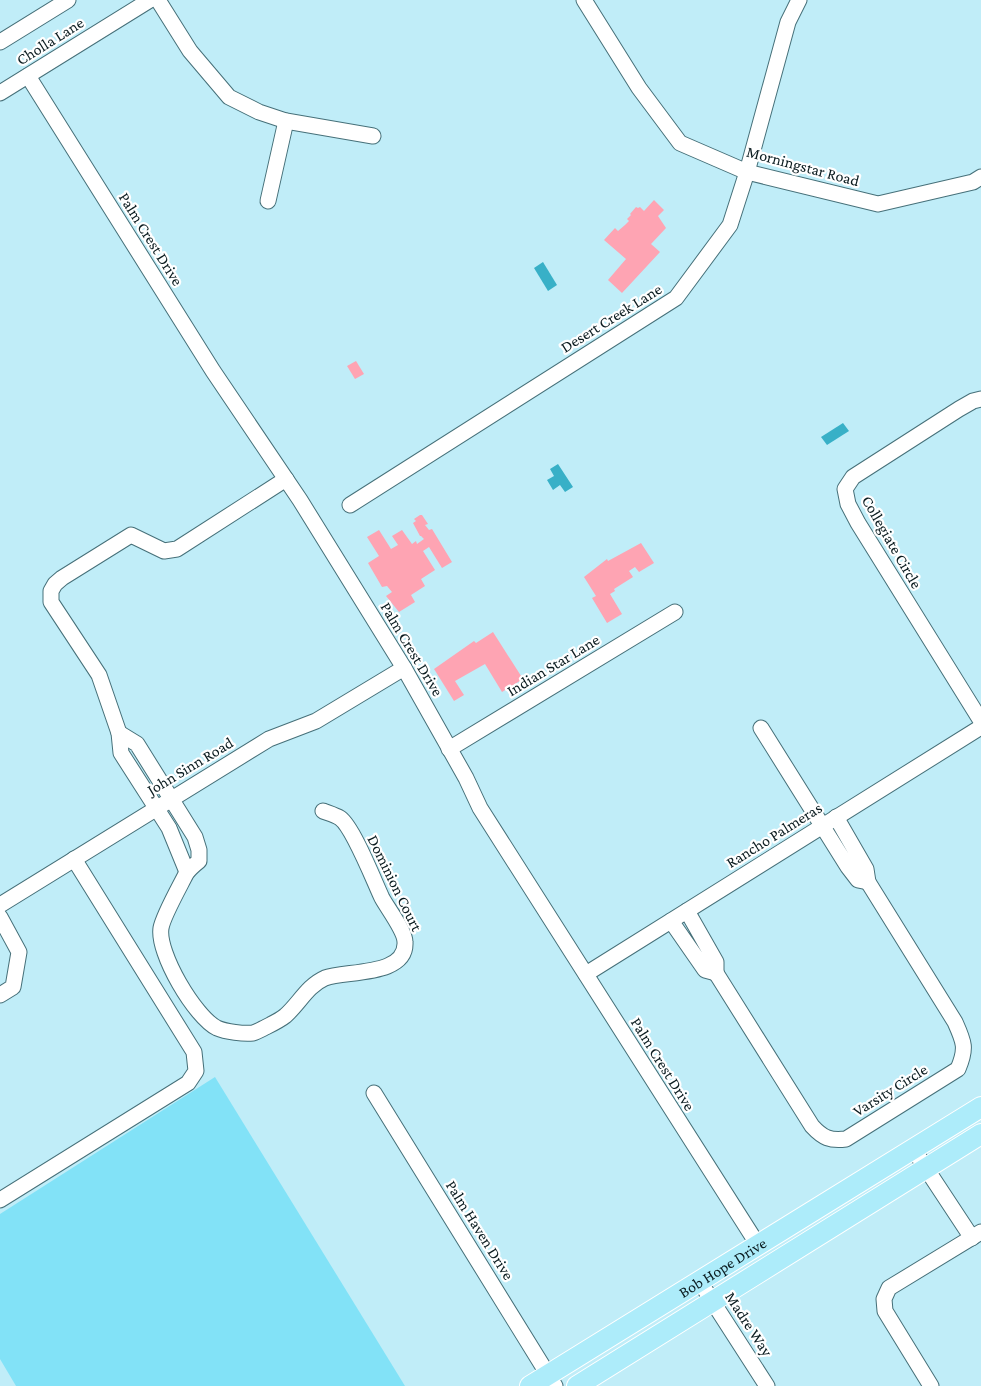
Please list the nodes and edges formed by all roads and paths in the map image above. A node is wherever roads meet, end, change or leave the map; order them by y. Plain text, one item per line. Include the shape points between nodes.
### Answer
1 (68, 0) edge
2 (150, 0) edge
3 (158, 0) edge
4 (584, 0) edge
5 (799, 0) edge
6 (0, 42) edge
7 (28, 76) junction
8 (0, 93) edge
9 (286, 121) junction
10 (373, 136) dead end
11 (747, 172) junction
12 (981, 177) edge
13 (268, 201) dead end
14 (981, 399) edge
15 (286, 479) junction
16 (350, 505) dead end
17 (675, 612) dead end
18 (404, 668) junction
19 (981, 721) edge
20 (981, 727) edge
21 (761, 728) dead end
22 (119, 733) junction
23 (449, 749) junction
24 (144, 755) junction
25 (128, 766) junction
26 (171, 799) junction
27 (155, 809) junction
28 (323, 811) dead end
29 (836, 817) junction
30 (823, 826) junction
31 (194, 836) junction
32 (175, 844) junction
33 (852, 858) junction
34 (74, 859) junction
35 (187, 872) junction
36 (0, 905) edge
37 (687, 911) junction
38 (0, 917) edge
39 (671, 921) junction
40 (701, 951) junction
41 (586, 974) junction
42 (0, 995) edge
43 (374, 1093) dead end
44 (981, 1107) edge
45 (981, 1134) edge
46 (914, 1150) junction
47 (926, 1168) junction
48 (0, 1200) edge
49 (977, 1235) edge
50 (758, 1245) junction
51 (700, 1282) junction
52 (713, 1301) junction
53 (551, 1380) edge
54 (764, 1382) edge
55 (530, 1386) edge
56 (577, 1386) edge
57 (747, 1386) edge
58 (931, 1386) edge

1 - 6 street
2 - 7 street, Cholla Lane
3 - 9 street via 190,51 229,97
4 - 11 street, Morningstar Road via 680,143
5 - 11 street, Desert Creek Lane via 788,22
7 - 8 street, Cholla Lane
7 - 15 street, Palm Crest Drive via 213,371
9 - 10 street
9 - 13 street
11 - 12 street, Morningstar Road via 878,204
11 - 16 street, Desert Creek Lane via 730,225 676,298
14 - 19 street, Collegiate Circle via 853,477 844,489 858,523
15 - 18 street, Palm Crest Drive
15 - 22 street via 177,549 164,551 131,535 55,584 51,602 104,684
17 - 23 street, Indian Star Lane
18 - 23 street, Palm Crest Drive
18 - 26 street, John Sinn Road via 316,721 269,739
20 - 29 street, Rancho Palmeras
21 - 30 street, Varsity Circle
22 - 24 street, Dominion Court via 137,744
22 - 25 street via 121,753
23 - 41 street, Palm Crest Drive via 480,808
24 - 25 street
24 - 26 street, Dominion Court
25 - 27 street
26 - 27 street, John Sinn Road
26 - 31 street, Dominion Court
27 - 32 street
27 - 34 street, John Sinn Road
28 - 35 street, Dominion Court via 341,819 352,836 406,944 392,964 374,971 325,978 310,988 285,1016 255,1033 216,1028 171,971 162,948 161,927
29 - 30 street, Rancho Palmeras
29 - 33 street, Varsity Circle
30 - 33 street, Varsity Circle
30 - 37 street, Rancho Palmeras
31 - 32 street
31 - 35 street, Dominion Court via 199,861
32 - 35 street
33 - 40 street, Varsity Circle via 858,880 868,882 956,1022 965,1054 958,1069 846,1139 832,1141 812,1126 716,973 705,970
34 - 36 street, John Sinn Road
34 - 48 street via 194,1052 196,1071 188,1083
37 - 39 street, Rancho Palmeras
37 - 40 street, Varsity Circle
38 - 42 street via 20,952 13,987
39 - 40 street, Varsity Circle
39 - 41 street, Rancho Palmeras
41 - 50 street, Palm Crest Drive
43 - 53 street, Palm Haven Drive
44 - 46 main road, Bob Hope Drive
45 - 47 main road, Bob Hope Drive
46 - 47 street
46 - 50 main road, Bob Hope Drive
47 - 49 street
47 - 52 main road, Bob Hope Drive
49 - 58 street via 889,1288 884,1299 885,1311
50 - 51 main road, Bob Hope Drive
51 - 52 street, Madre Way
51 - 53 main road, Bob Hope Drive
52 - 54 street, Madre Way
52 - 56 main road, Bob Hope Drive
53 - 55 main road, Bob Hope Drive
54 - 57 street

